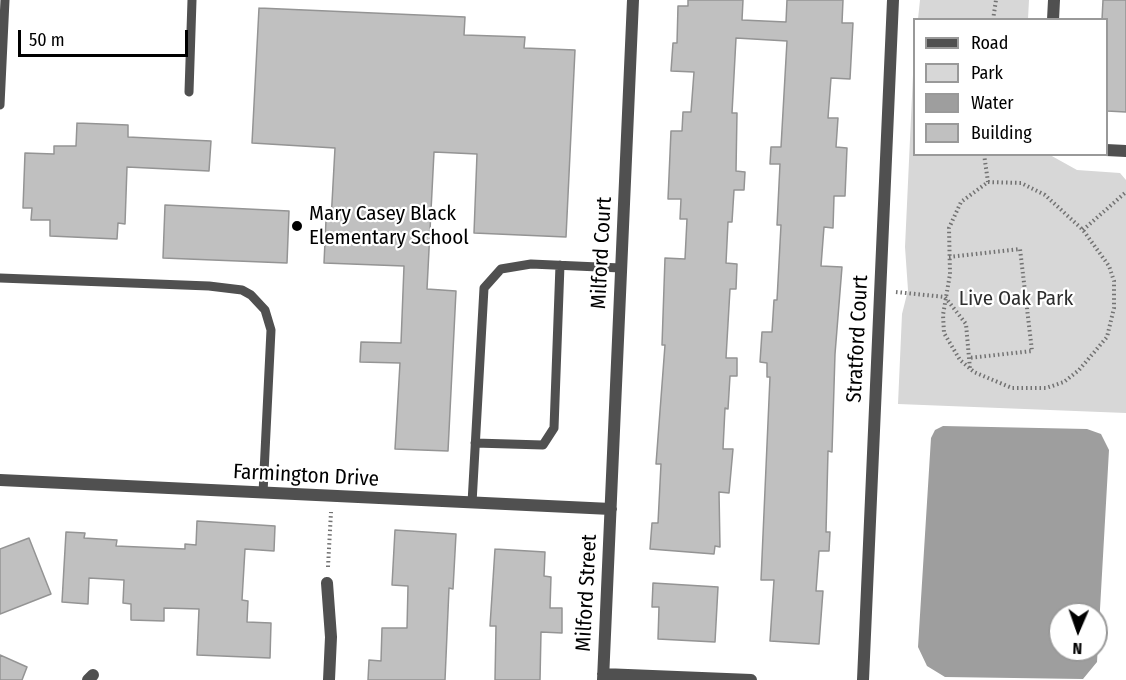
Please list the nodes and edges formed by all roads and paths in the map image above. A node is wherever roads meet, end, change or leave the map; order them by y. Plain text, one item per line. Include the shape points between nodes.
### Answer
1 (4, 0) edge
2 (192, 0) edge
3 (633, 0) edge
4 (893, 0) edge
5 (996, 0) edge
6 (1054, 0) edge
7 (993, 18) edge
8 (1053, 18) edge
9 (189, 92) dead end
10 (0, 105) edge
11 (1108, 150) edge
12 (1126, 151) edge
13 (984, 156) edge
14 (988, 182) junction
15 (1126, 192) edge
16 (1083, 230) junction
17 (949, 257) junction
18 (560, 266) junction
19 (621, 268) junction
20 (0, 278) edge
21 (908, 293) dead end
22 (945, 297) junction
23 (969, 358) junction
24 (970, 369) junction
25 (475, 443) junction
26 (0, 480) edge
27 (263, 493) junction
28 (333, 496) junction
29 (472, 502) junction
30 (610, 508) junction
31 (327, 583) joint
32 (603, 677) edge
33 (329, 680) edge
34 (751, 680) edge
35 (863, 680) edge

1 - 10 lane
2 - 9 lane
3 - 19 street, Milford Court
4 - 35 street, Stratford Court
5 - 7 path
6 - 8 street
11 - 12 street
13 - 14 path
14 - 16 path via 1031,187
14 - 17 path via 969,194 954,214 947,239
15 - 16 path
16 - 24 path via 1109,266 1114,281 1112,325 1093,356 1064,382 1046,388 1012,388
17 - 22 path
17 - 23 path via 1020,249 1032,351
18 - 19 lane
18 - 25 lane via 531,264 501,269 484,288
18 - 25 lane via 554,428 543,445
19 - 30 street, Milford Court
20 - 27 lane via 209,286 242,290 251,295 265,310 271,330
21 - 22 path
22 - 23 path via 966,324
22 - 24 path via 944,333 950,347
23 - 24 path
25 - 29 lane
26 - 27 street, Farmington Drive
27 - 28 street, Farmington Drive
28 - 29 street, Farmington Drive
28 - 31 path
29 - 30 street, Farmington Drive
30 - 32 street, Milford Street
31 - 33 street
32 - 34 street

